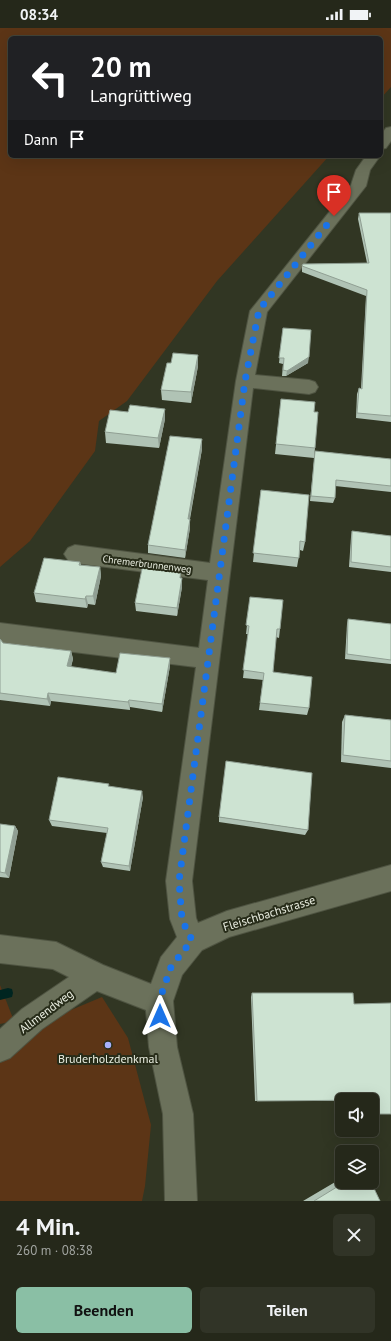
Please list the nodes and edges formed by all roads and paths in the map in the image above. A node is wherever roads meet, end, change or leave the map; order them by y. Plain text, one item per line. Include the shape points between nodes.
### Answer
1 (391, 131) edge
2 (383, 142) edge
3 (372, 158) edge
4 (245, 381) junction
5 (309, 387) dead end
6 (75, 554) dead end
7 (220, 573) junction
8 (0, 632) edge
9 (208, 659) junction
10 (391, 878) edge
11 (192, 940) junction
12 (0, 949) edge
13 (94, 976) junction
14 (159, 1001) junction
15 (0, 1048) edge
16 (181, 1201) edge

1 - 2 street
3 - 4 street via 363,170 358,186 259,310
4 - 5 street
4 - 7 street
6 - 7 street, Chremerbrunnenweg
7 - 9 street
8 - 9 street
9 - 11 street via 179,881 182,920
10 - 11 street, Fleischbachstrasse via 227,924
11 - 14 street, Fleischbachstrasse via 171,967
12 - 13 street via 56,956
13 - 14 street
13 - 15 street, Allmendweg via 32,1019
14 - 16 street via 163,1047 178,1114

